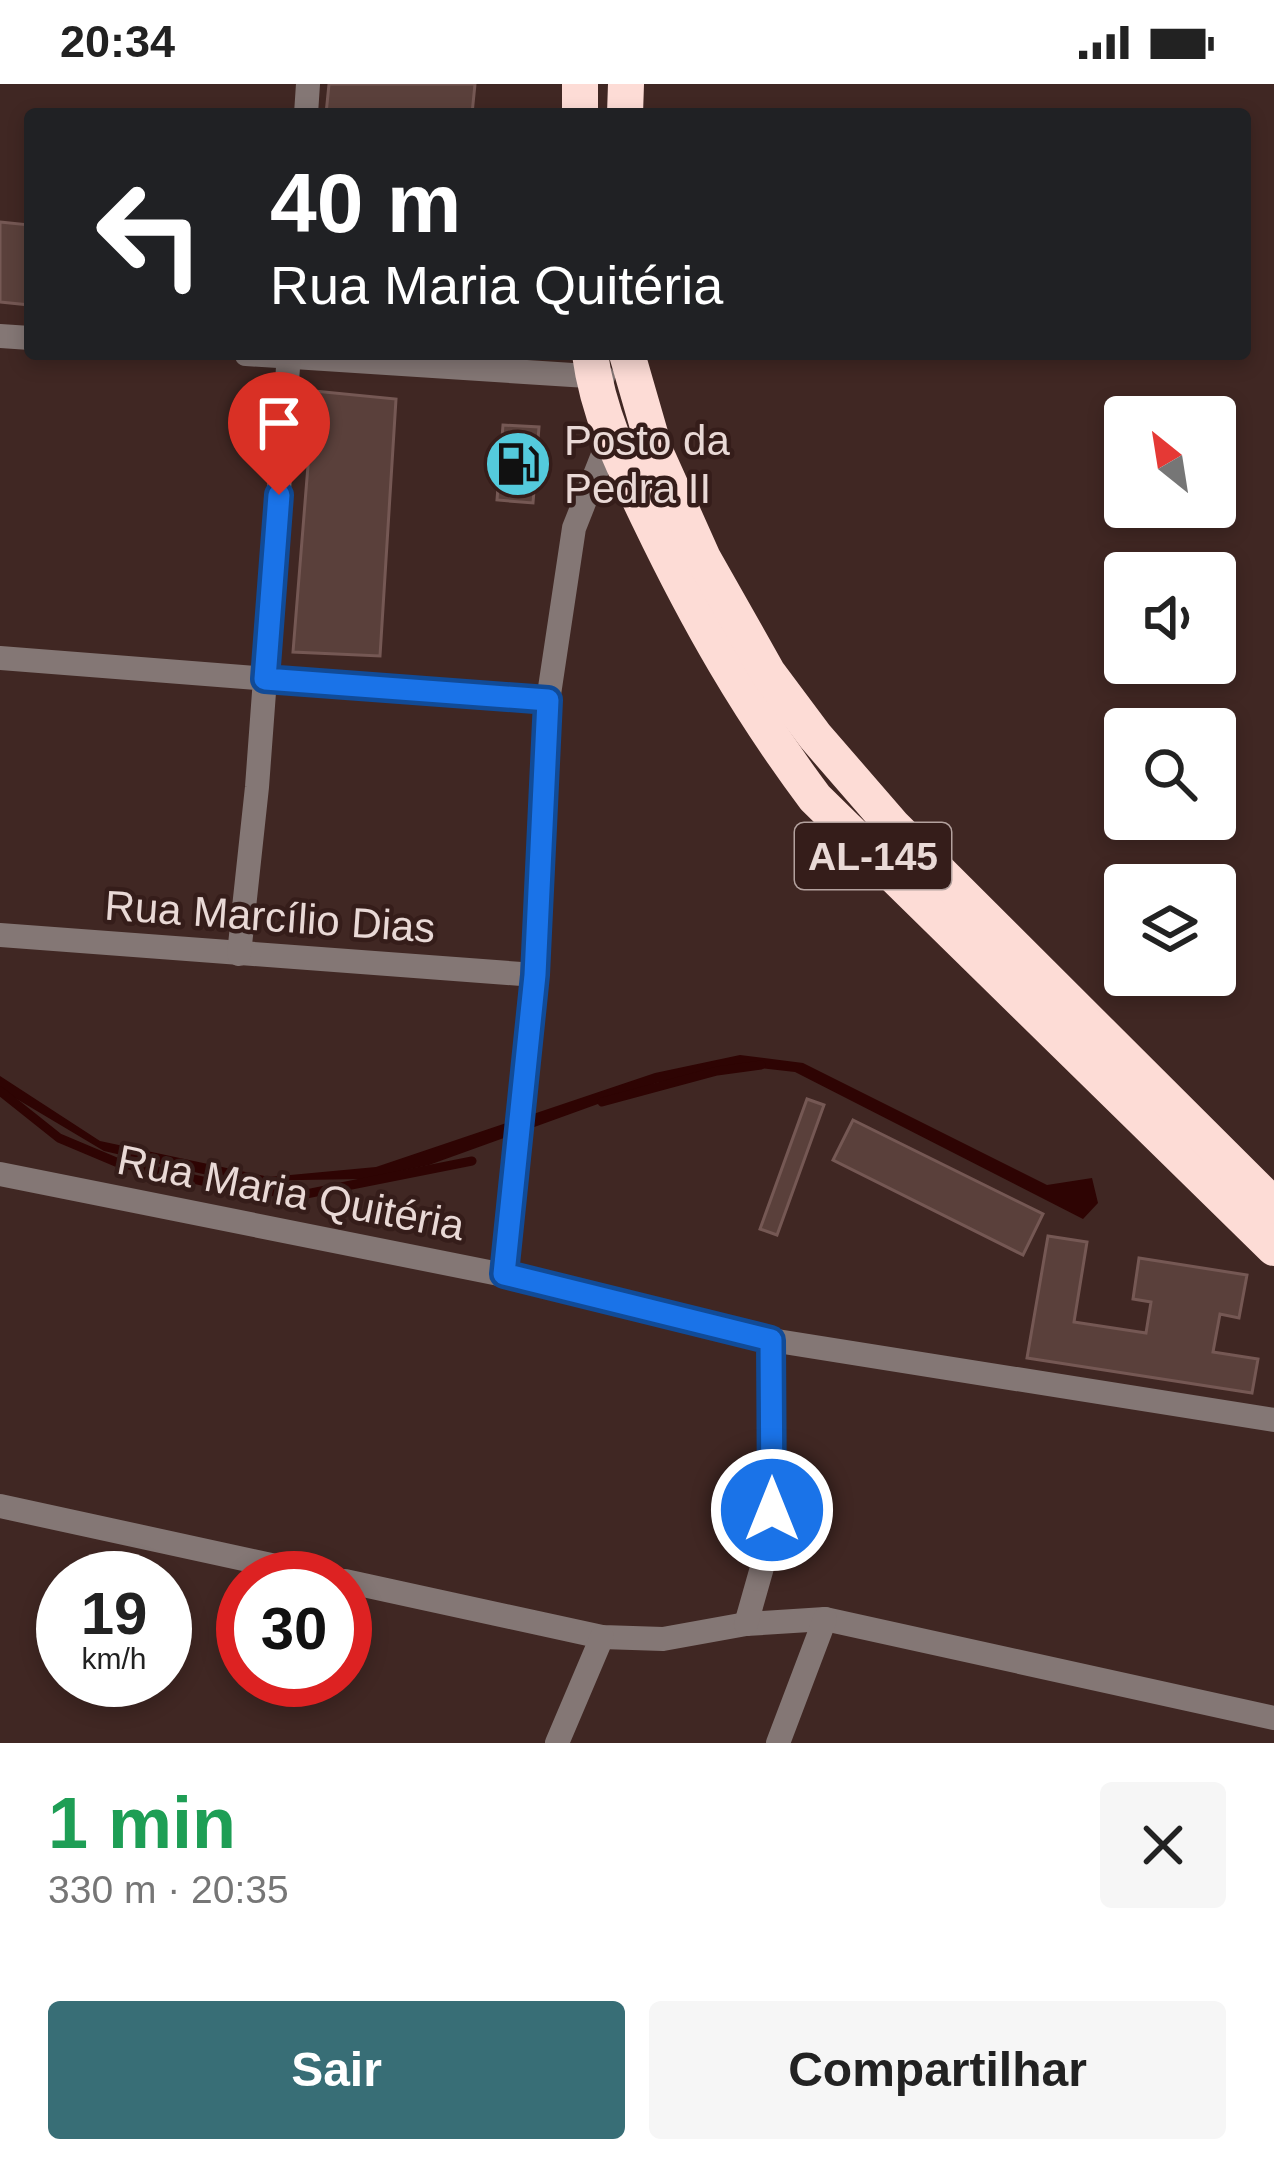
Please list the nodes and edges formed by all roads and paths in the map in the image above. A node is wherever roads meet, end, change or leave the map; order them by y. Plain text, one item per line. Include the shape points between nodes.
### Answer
1 (289, 360) edge
2 (410, 360) edge
3 (629, 364) edge
4 (592, 366) edge
5 (610, 437) junction
6 (0, 658) edge
7 (265, 679) junction
8 (548, 700) junction
9 (0, 935) edge
10 (239, 954) junction
11 (535, 975) junction
12 (0, 1174) edge
13 (1274, 1206) edge
14 (1274, 1248) edge
15 (504, 1274) junction
16 (771, 1340) junction
17 (1274, 1420) edge
18 (0, 1506) edge
19 (216, 1553) edge
20 (372, 1587) edge
21 (825, 1619) junction
22 (746, 1624) junction
23 (602, 1637) junction
24 (1274, 1718) edge
25 (557, 1743) edge
26 (778, 1743) edge

1 - 7 street
2 - 4 street
3 - 4 street
3 - 13 highway, AL-145 via 655,451 703,558 768,673 815,736 892,826
4 - 5 highway, AL-145
5 - 8 street via 574,528
5 - 14 highway, AL-145 via 700,626 815,799
6 - 7 street
7 - 8 street
7 - 10 street
8 - 11 street
9 - 10 street, Rua Marcílio Dias
10 - 11 street, Rua Marcílio Dias
11 - 15 street
12 - 15 street, Rua Maria Quitéria
15 - 16 street, Rua Maria Quitéria
16 - 17 street, Rua Maria Quitéria
16 - 22 street via 772,1510
18 - 19 street
20 - 23 street
21 - 22 street
21 - 24 street
21 - 26 street
22 - 23 street via 663,1639
23 - 25 street

